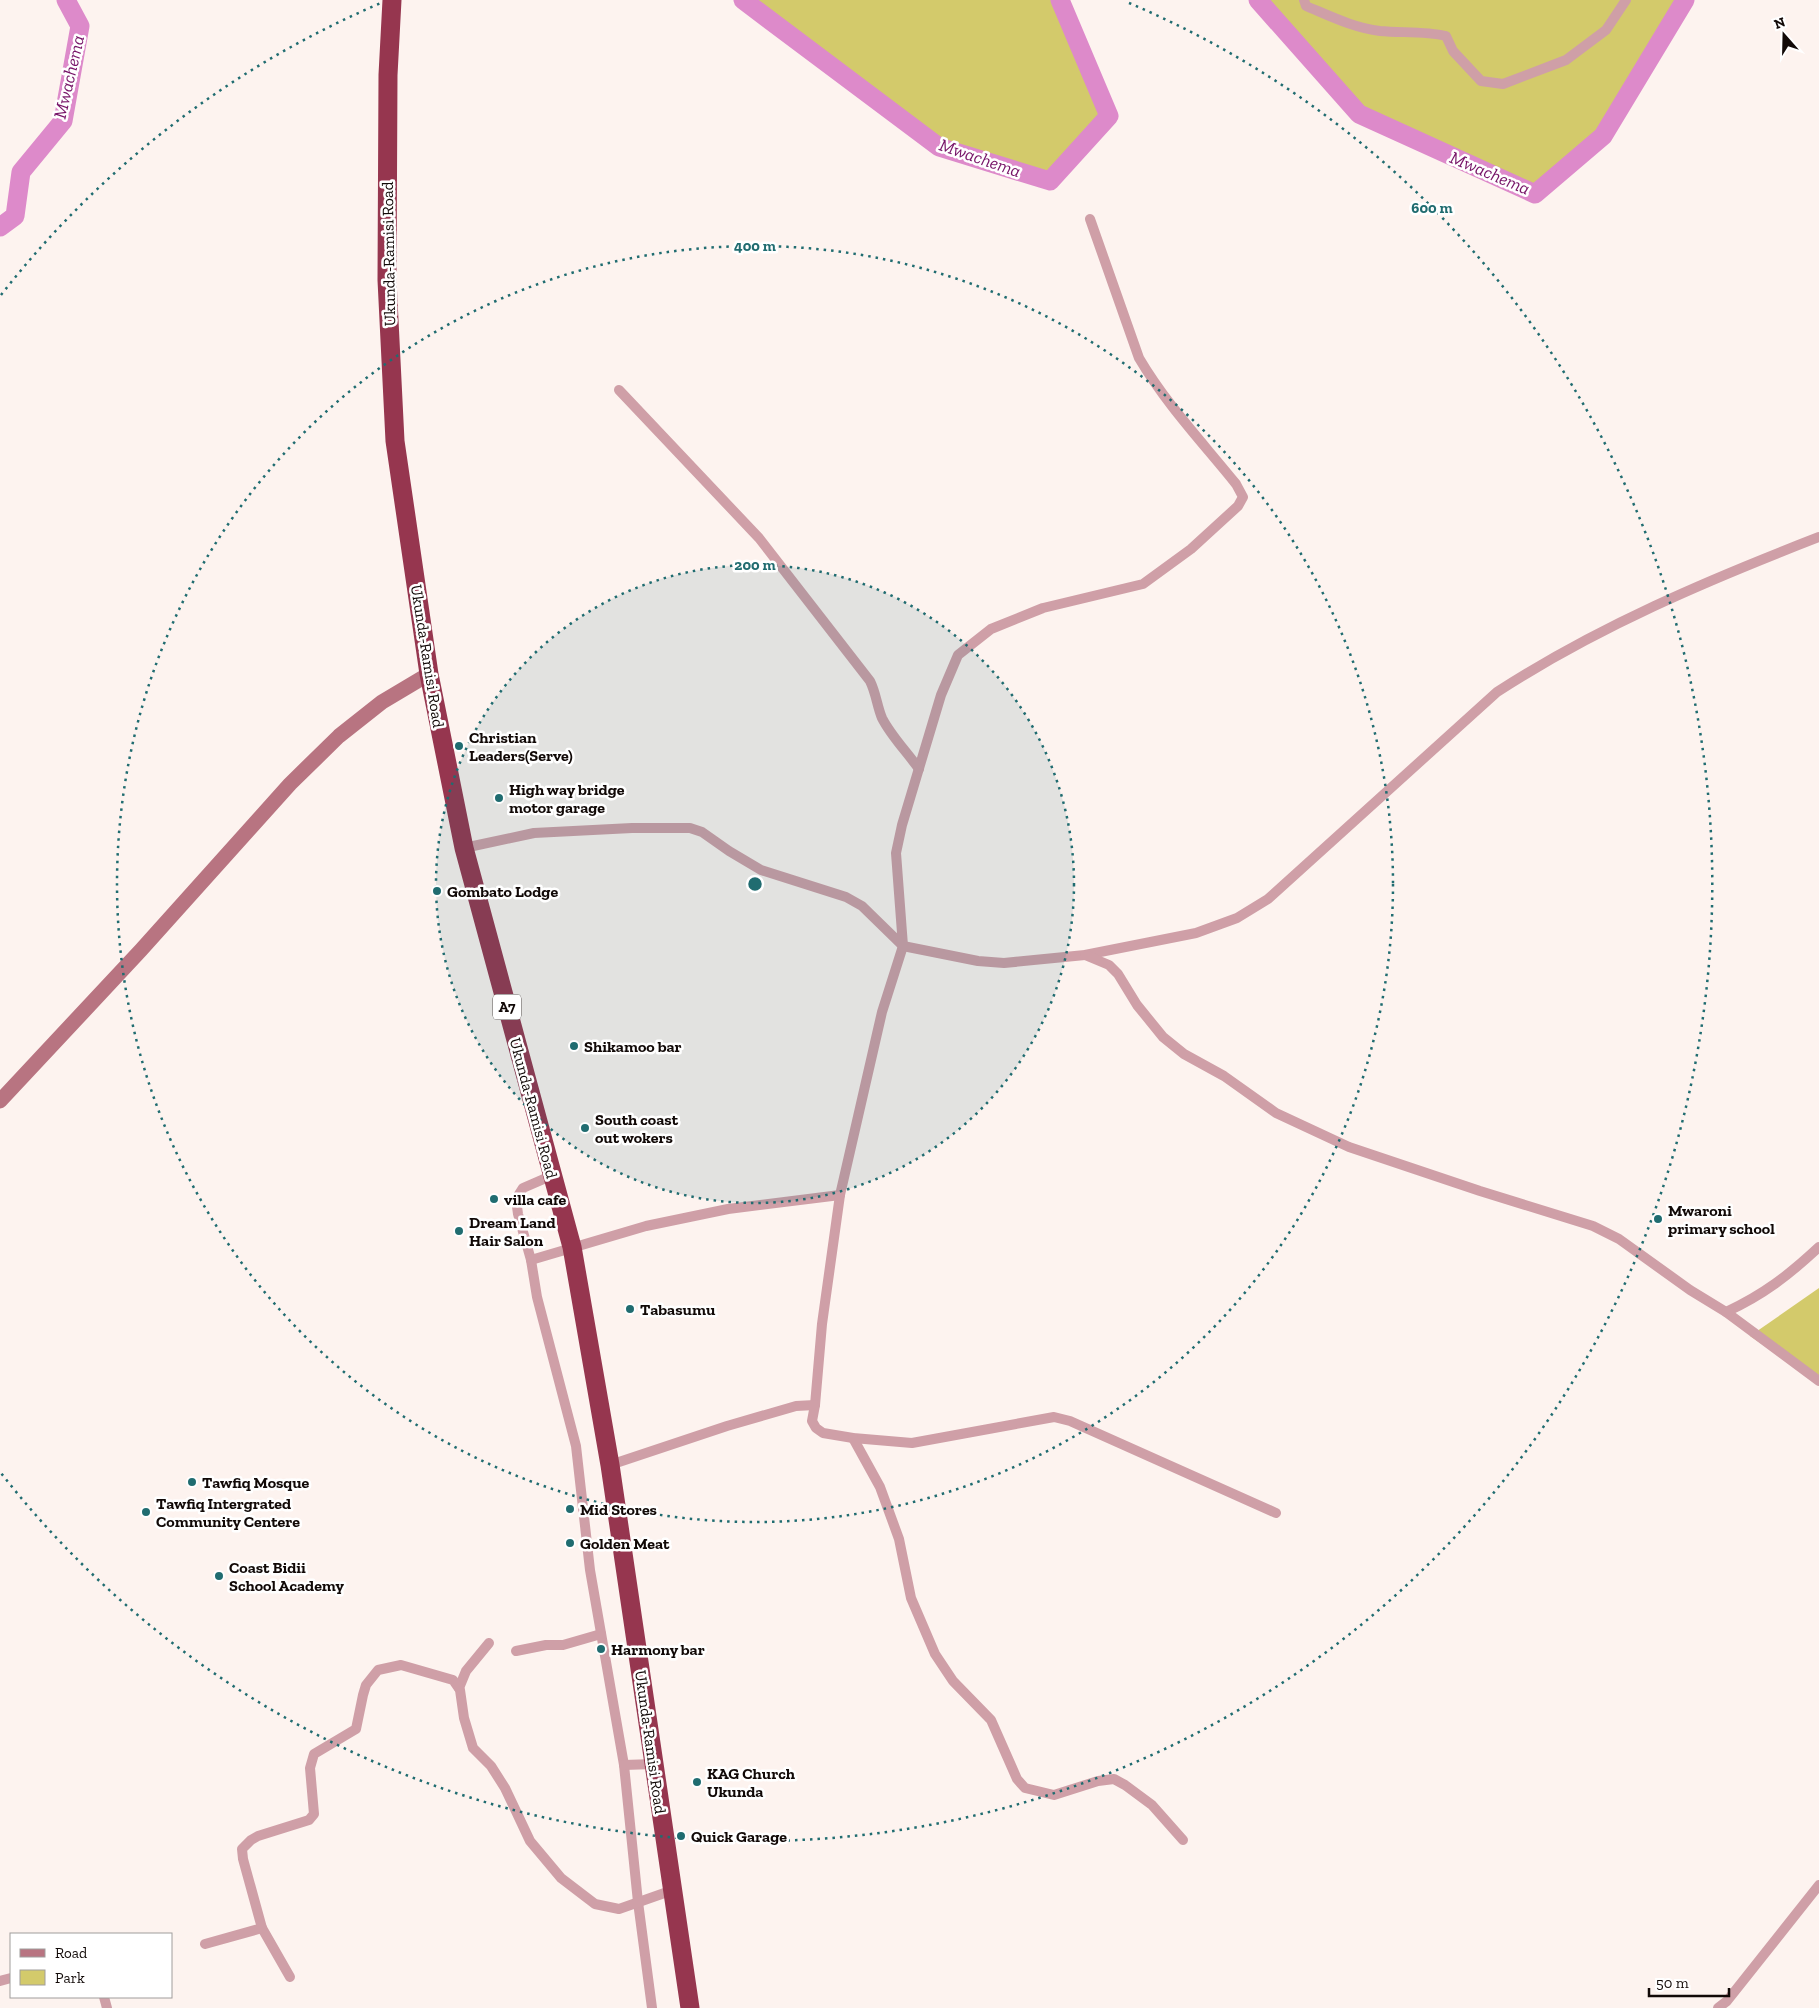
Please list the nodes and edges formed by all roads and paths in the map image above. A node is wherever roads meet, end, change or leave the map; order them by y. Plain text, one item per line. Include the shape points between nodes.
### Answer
1 (392, 0) edge
2 (1304, 0) edge
3 (1626, 0) edge
4 (1090, 219) dead end
5 (619, 390) dead end
6 (1819, 537) edge
7 (429, 674) junction
8 (919, 769) junction
9 (464, 848) junction
10 (903, 946) junction
11 (1085, 955) junction
12 (0, 1101) edge
13 (553, 1175) junction
14 (840, 1195) junction
15 (572, 1246) junction
16 (1819, 1247) edge
17 (531, 1260) junction
18 (1726, 1312) junction
19 (1819, 1382) edge
20 (815, 1405) junction
21 (853, 1438) junction
22 (610, 1465) junction
23 (1276, 1513) dead end
24 (601, 1634) junction
25 (489, 1643) dead end
26 (516, 1651) dead end
27 (458, 1688) junction
28 (654, 1764) junction
29 (624, 1765) junction
30 (1183, 1840) dead end
31 (1819, 1885) edge
32 (673, 1890) junction
33 (638, 1902) junction
34 (262, 1928) junction
35 (205, 1944) dead end
36 (290, 1977) dead end
37 (652, 2008) edge
38 (690, 2008) edge
39 (1718, 2008) edge

1 - 7 highway, Ukunda-Ramisi Road / A7 via 387,280 395,441
2 - 3 street via 1306,6 1350,24 1446,36 1453,51 1481,81 1503,84 1566,60 1606,30
4 - 8 street via 1139,358 1243,497 1238,506 1191,549 1143,584 1043,608 991,629 958,655 941,694
5 - 8 street via 759,538 870,681 886,725
6 - 11 street via 1632,616 1497,692 1268,899 1237,918 1196,933
7 - 9 highway, Ukunda-Ramisi Road / A7
7 - 12 street via 382,702 339,736 290,784
8 - 10 street via 896,853
9 - 10 street via 534,833 690,828 702,832 761,870 846,897 862,906
9 - 13 highway, Ukunda-Ramisi Road / A7
10 - 11 street via 1004,963
10 - 14 street via 882,1012
11 - 18 street via 1109,965 1118,974 1137,1005 1163,1037 1276,1113 1349,1147 1593,1226 1619,1239
13 - 15 highway, Ukunda-Ramisi Road / A7
13 - 17 street via 523,1188 516,1199
14 - 15 street via 728,1209
14 - 20 street via 822,1324
15 - 17 street
15 - 22 highway, Ukunda-Ramisi Road / A7
16 - 18 street via 1765,1293
17 - 24 street via 537,1297 576,1446
18 - 19 street
20 - 21 street via 812,1421 816,1428
20 - 22 street via 775,1412
21 - 23 street via 912,1443 1054,1417 1070,1420
21 - 30 street via 880,1487 899,1539 911,1598 935,1654 953,1681 990,1720 1017,1779 1025,1788 1054,1795 1098,1781 1114,1780 1152,1806
22 - 28 highway, Ukunda-Ramisi Road / A7
24 - 26 street via 563,1645
24 - 29 street
25 - 27 street via 466,1671
27 - 33 street via 473,1748 491,1766 505,1788 530,1841 561,1878 595,1904 619,1909
27 - 34 street via 453,1680 401,1665 387,1666 374,1673 362,1695 356,1730 314,1754 310,1768 314,1814 309,1820 258,1836 242,1849
28 - 29 street
28 - 32 highway, Ukunda-Ramisi Road / A7
29 - 33 street
31 - 39 street via 1727,2001
32 - 33 street
32 - 38 highway, Ukunda-Ramisi Road / A7
33 - 37 street
34 - 35 street
34 - 36 street

